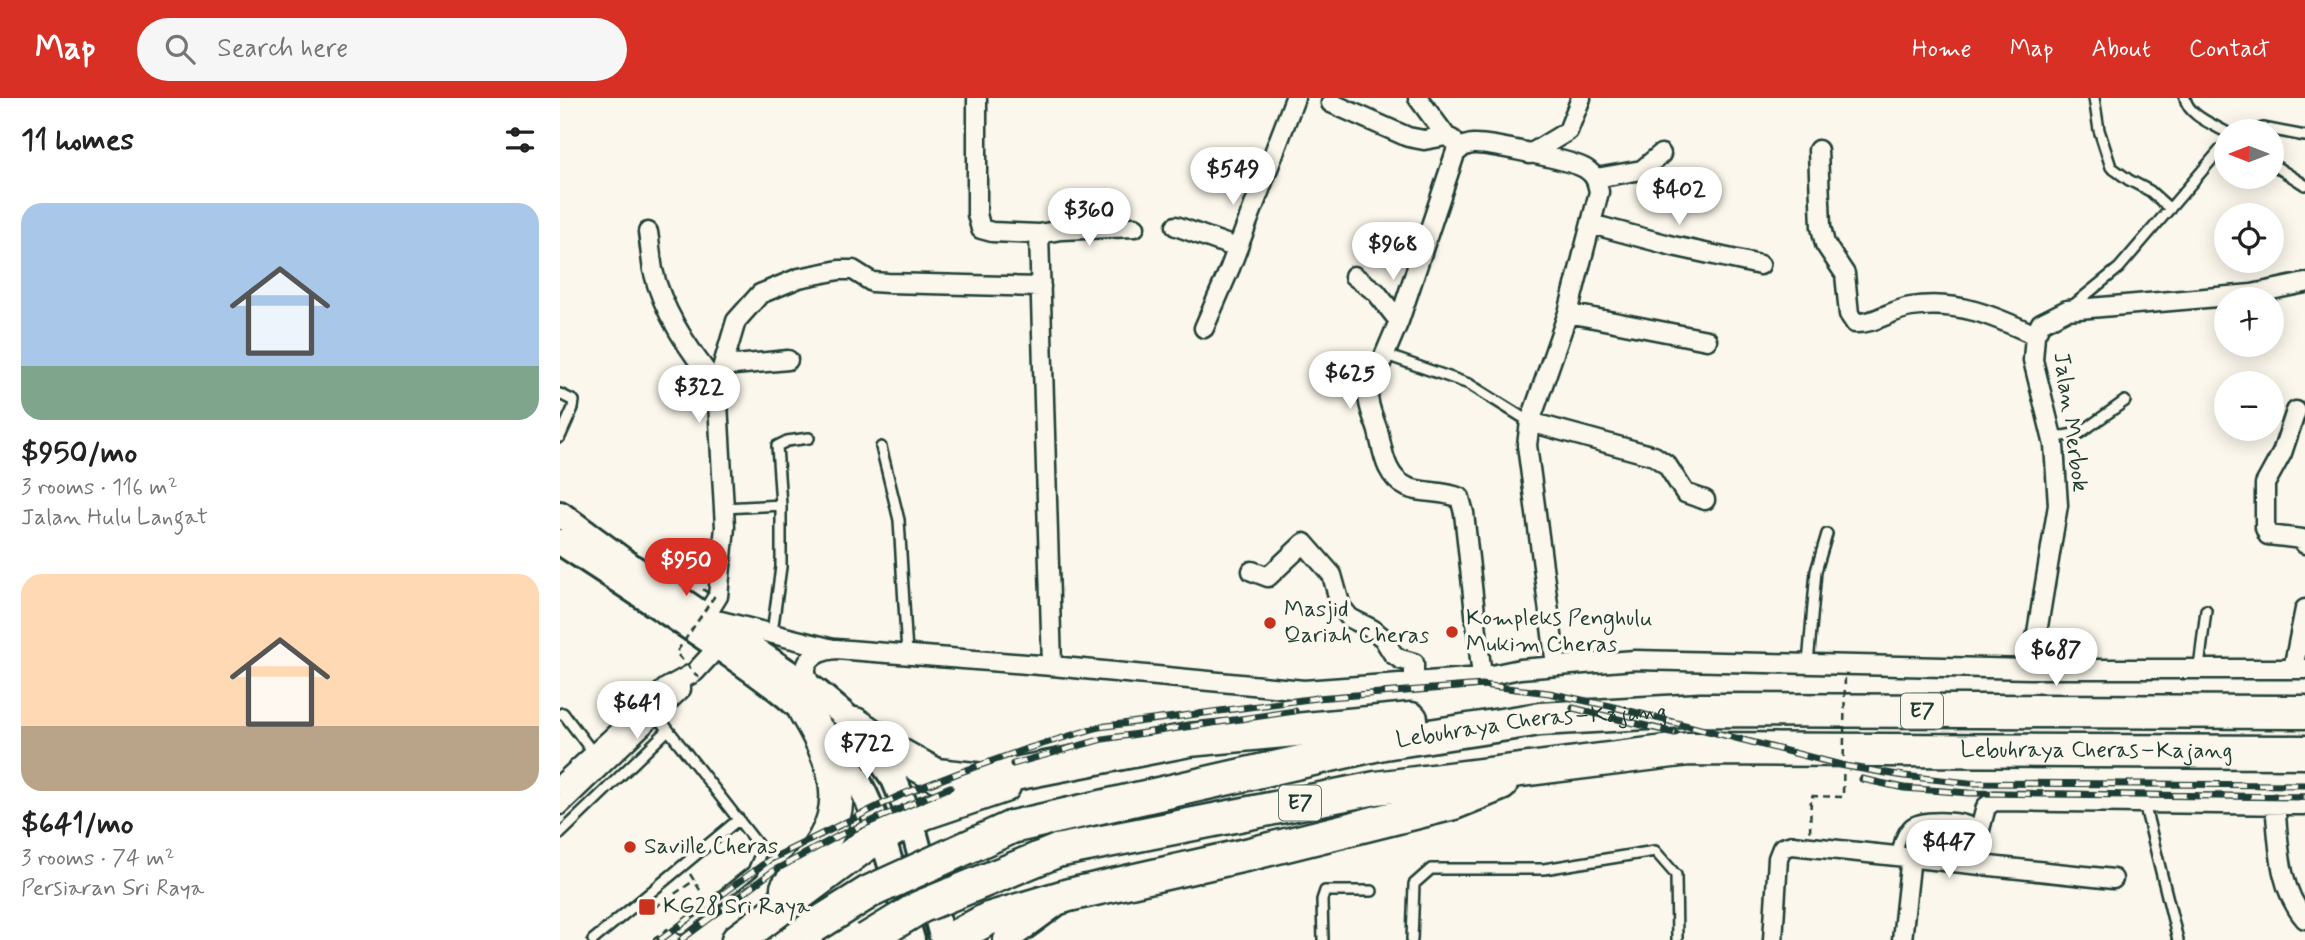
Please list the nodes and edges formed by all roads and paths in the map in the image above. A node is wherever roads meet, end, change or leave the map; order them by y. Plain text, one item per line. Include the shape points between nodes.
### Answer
1 (977, 98) edge
2 (1295, 98) edge
3 (1418, 98) edge
4 (1581, 98) edge
5 (2094, 98) edge
6 (2185, 98) edge
7 (1331, 103) dead end
8 (2214, 125) edge
9 (2284, 132) edge
10 (1446, 136) junction
11 (2305, 136) edge
12 (1462, 146) junction
13 (1818, 150) dead end
14 (1530, 153) junction
15 (1661, 153) dead end
16 (2214, 157) edge
17 (2284, 172) edge
18 (1596, 178) junction
19 (2305, 185) edge
20 (2170, 209) junction
21 (1591, 224) junction
22 (1176, 226) dead end
23 (1135, 227) dead end
24 (648, 232) dead end
25 (1039, 234) junction
26 (1237, 248) junction
27 (1760, 265) dead end
28 (1354, 275) dead end
29 (2305, 283) edge
30 (1041, 287) junction
31 (2067, 310) junction
32 (1568, 313) junction
33 (1399, 321) junction
34 (1203, 328) dead end
35 (2035, 335) junction
36 (1707, 340) dead end
37 (1386, 355) junction
38 (788, 360) dead end
39 (724, 366) junction
40 (717, 385) junction
41 (560, 394) edge
42 (2125, 401) dead end
43 (2296, 411) dead end
44 (1530, 422) junction
45 (560, 437) edge
46 (809, 438) dead end
47 (2051, 438) junction
48 (881, 447) dead end
49 (1705, 500) dead end
50 (780, 505) junction
51 (724, 508) junction
52 (560, 514) edge
53 (1827, 534) dead end
54 (560, 542) edge
55 (2305, 544) edge
56 (1252, 571) dead end
57 (701, 588) dead end
58 (2305, 608) edge
59 (2206, 610) dead end
60 (705, 617) junction
61 (772, 633) junction
62 (718, 647) junction
63 (836, 649) junction
64 (906, 654) junction
65 (1808, 664) junction
66 (1556, 665) junction
67 (1052, 666) junction
68 (2199, 668) junction
69 (2031, 669) junction
70 (2299, 669) edge
71 (1844, 674) dead end
72 (697, 675) junction
73 (1482, 677) junction
74 (1414, 682) junction
75 (811, 702) junction
76 (2305, 712) edge
77 (560, 714) edge
78 (656, 714) junction
79 (1540, 719) junction
80 (855, 724) junction
81 (668, 730) junction
82 (2305, 752) edge
83 (594, 754) junction
84 (1065, 765) junction
85 (1544, 767) junction
86 (560, 785) edge
87 (2144, 803) junction
88 (2274, 804) junction
89 (560, 805) edge
90 (2305, 805) edge
91 (739, 819) junction
92 (911, 820) junction
93 (1980, 833) junction
94 (560, 834) edge
95 (881, 836) junction
96 (1810, 847) junction
97 (1904, 856) junction
98 (1971, 863) junction
99 (684, 866) junction
100 (695, 880) junction
101 (2113, 880) dead end
102 (1372, 891) dead end
103 (1069, 895) junction
104 (706, 900) dead end
105 (642, 916) dead end
106 (2305, 919) edge
107 (763, 920) junction
108 (681, 929) dead end
109 (804, 934) edge
110 (593, 940) edge
111 (738, 940) edge
112 (866, 940) edge
113 (912, 940) edge
114 (943, 940) edge
115 (949, 940) edge
116 (1006, 940) edge
117 (1323, 940) edge
118 (1412, 940) edge
119 (1677, 940) edge
120 (1773, 940) edge
121 (1902, 940) edge
122 (2178, 940) edge

1 - 25 street via 981,229
2 - 26 street
3 - 10 street
4 - 14 street via 1568,131
5 - 20 lane via 2111,167 2151,191
6 - 8 lane via 2192,112
7 - 10 street via 1408,137
9 - 11 lane
10 - 12 street
12 - 14 street
12 - 33 street via 1455,154
13 - 35 street via 1821,227 1825,244 1845,274 1849,314 1855,324 1867,324 1910,307 1951,306 1991,314
14 - 18 street via 1584,167
15 - 18 street via 1642,170
16 - 20 lane
17 - 19 lane
18 - 21 street via 1599,191
20 - 31 lane via 2119,268
21 - 27 street
21 - 32 street
22 - 26 street
23 - 25 street
24 - 40 street via 665,303 684,341
25 - 30 street
26 - 34 street
28 - 33 street via 1376,292
29 - 31 street, Jalan Merbok via 2252,294
30 - 39 street via 872,282 853,270 799,278 760,294 746,308 736,321
30 - 67 street
31 - 35 street, Jalan Merbok via 2041,323
32 - 36 street
32 - 44 street
33 - 37 street
35 - 47 street, Jalan Merbok via 2033,360
37 - 44 lane via 1469,384
37 - 73 street via 1368,394 1383,458 1407,487 1460,498
38 - 39 street
39 - 40 street
40 - 51 street
41 - 45 lane via 574,401
42 - 47 lane via 2080,433
43 - 55 street via 2265,484 2265,528 2269,535 2302,539
44 - 49 street via 1654,456 1667,465 1685,492
44 - 66 street via 1527,445
46 - 50 lane via 777,446
47 - 69 street, Jalan Merbok via 2058,505
48 - 64 lane via 899,520
50 - 51 lane
50 - 61 lane via 781,567
51 - 60 street via 718,596
52 - 60 main road
53 - 65 lane via 1816,571
54 - 62 main road
56 - 74 street via 1268,577 1304,543 1332,575 1341,607 1350,618 1383,638 1399,659 1414,663
57 - 72 path, bridge via 714,597 676,653
58 - 70 street
59 - 68 lane
60 - 61 street
60 - 75 main road
61 - 63 street
62 - 72 street
62 - 75 main road
63 - 64 street
63 - 75 street via 812,655 807,667
64 - 67 street
65 - 66 street via 1635,660
65 - 69 street
66 - 73 street
67 - 74 street via 1304,690
68 - 69 street
68 - 70 street
71 - 96 path, bridge via 1843,797 1811,796
72 - 78 street
72 - 83 street via 666,688
73 - 74 street
75 - 80 main road
75 - 95 main road via 857,779
75 - 107 highway via 833,763 837,803 826,838
76 - 79 highway, Lebuhraya Cheras–Kajang / E7 via 1701,710
77 - 83 lane
78 - 81 lane
78 - 89 street
79 - 84 highway via 1420,718 1228,736
79 - 109 highway, Lebuhraya Cheras–Kajang / E7, bridge via 1384,743 1012,827 869,892
80 - 84 highway via 936,775 984,780
80 - 92 main road via 894,779
81 - 91 lane
81 - 94 lane
82 - 85 highway, Lebuhraya Cheras–Kajang / E7 via 1689,750
83 - 86 street
84 - 92 highway
85 - 103 highway via 1454,803
85 - 112 highway, Lebuhraya Cheras–Kajang / E7, bridge via 1376,788 1057,850 920,908
87 - 88 street
87 - 93 street via 1994,801 1986,807
87 - 122 lane
88 - 90 street
88 - 106 street via 2283,876 2295,908
91 - 99 lane
91 - 108 lane via 762,850 759,861 753,871
92 - 95 highway
92 - 114 main road
93 - 97 lane via 1973,824 1954,818 1926,818 1911,823 1900,839
93 - 98 street
95 - 107 highway
95 - 113 main road
96 - 97 street
96 - 120 street via 1782,848 1778,858
97 - 98 street
97 - 121 street
98 - 101 street
99 - 100 path
99 - 110 lane
100 - 104 path
100 - 105 path
102 - 117 lane via 1325,891
103 - 115 highway via 988,919
103 - 116 main road
107 - 111 highway
118 - 119 lane via 1413,884 1431,869 1544,869 1655,851 1676,875

